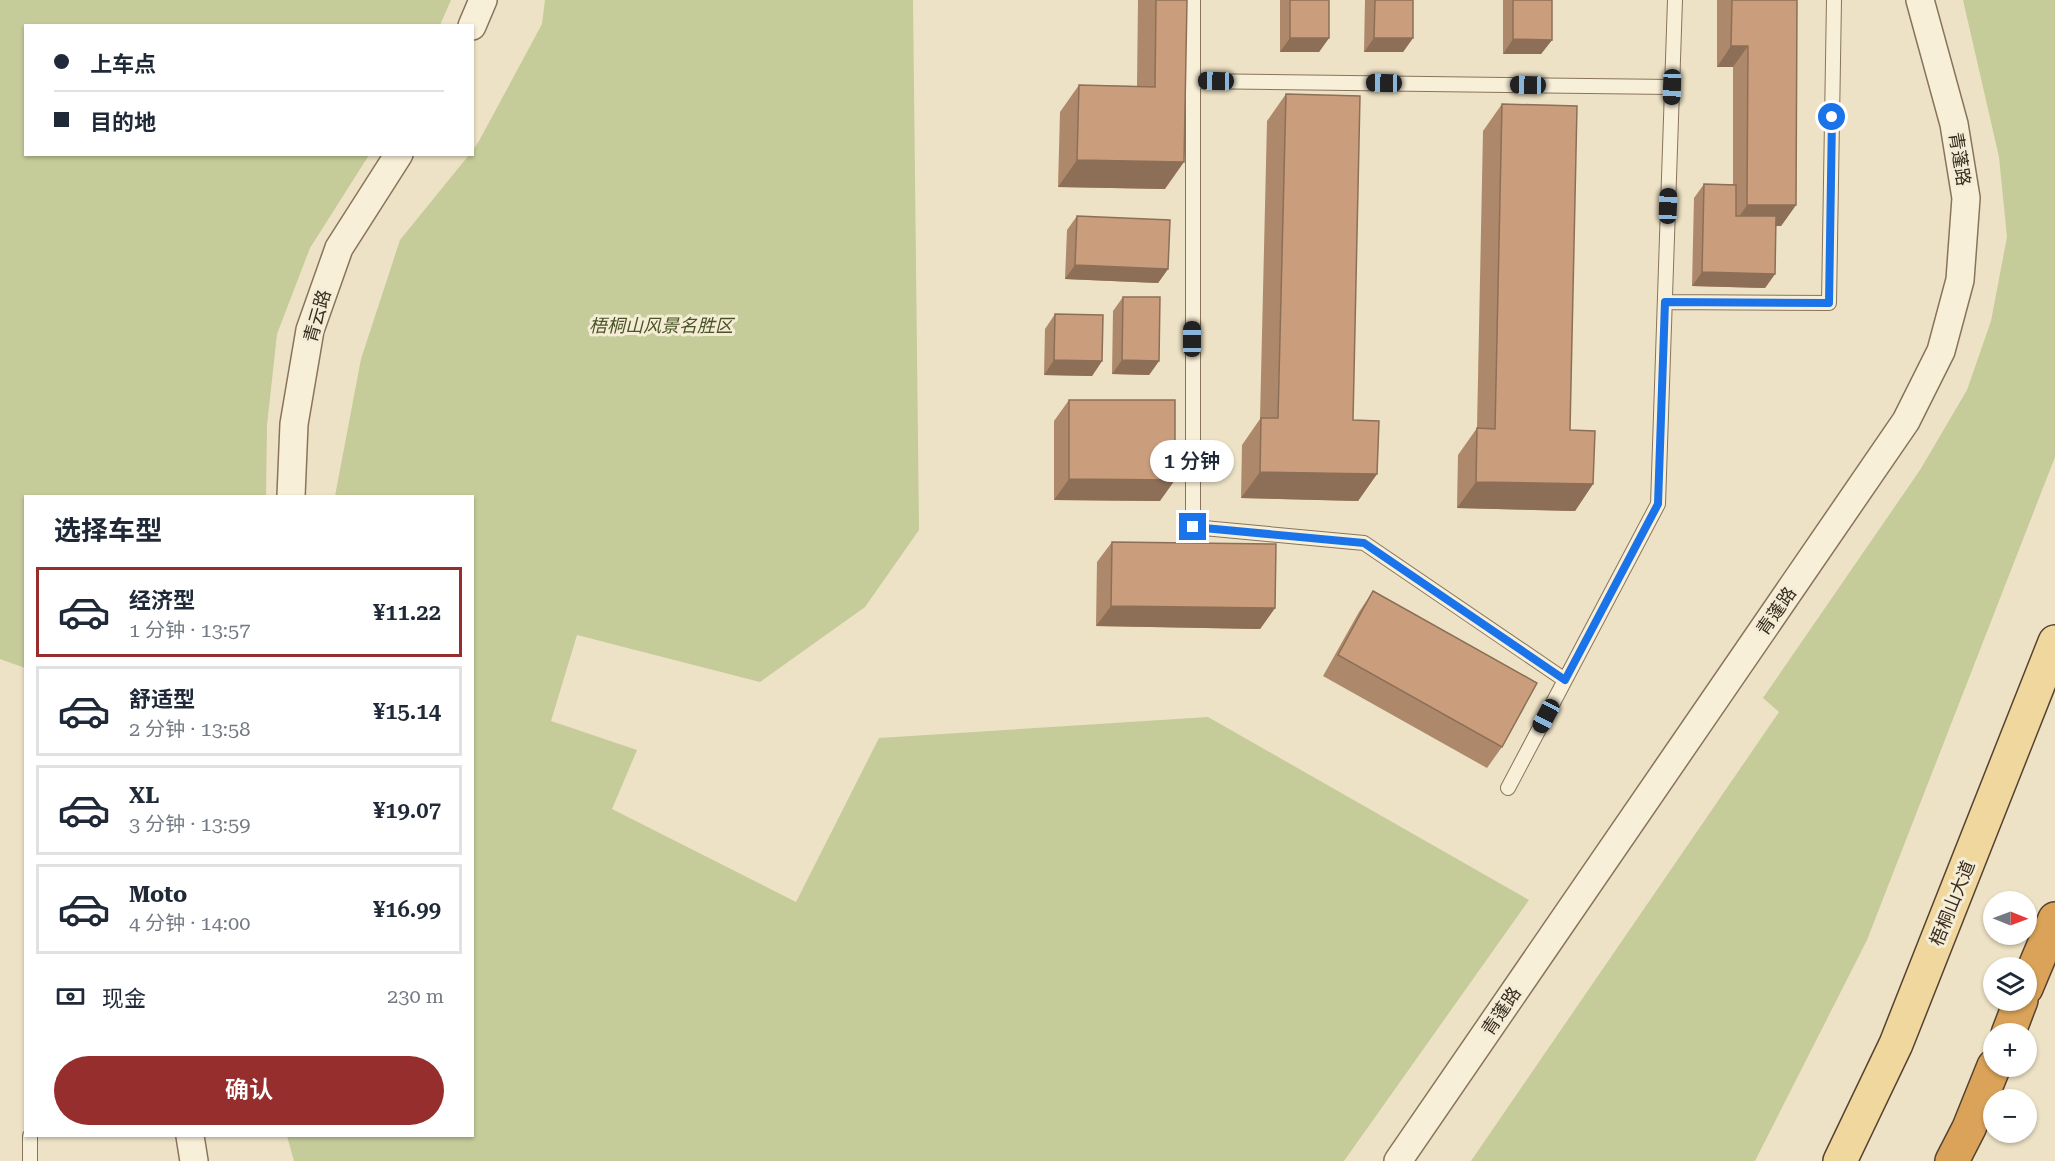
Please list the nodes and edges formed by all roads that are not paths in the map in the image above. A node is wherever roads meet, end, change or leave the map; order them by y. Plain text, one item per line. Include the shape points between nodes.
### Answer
1 (483, 0) edge
2 (1193, 0) edge
3 (1675, 0) edge
4 (1834, 0) edge
5 (1920, 0) edge
6 (473, 24) edge
7 (1192, 81) junction
8 (1672, 87) junction
9 (398, 156) edge
10 (1665, 302) junction
11 (291, 495) edge
12 (2055, 642) edge
13 (1565, 680) junction
14 (1508, 788) dead end
15 (2055, 918) edge
16 (2037, 961) edge
17 (1990, 1077) edge
18 (30, 1137) edge
19 (190, 1137) edge
20 (30, 1161) edge
21 (194, 1161) edge
22 (1398, 1161) edge
23 (1840, 1161) edge
24 (1952, 1161) edge

1 - 6 street
2 - 7 lane
3 - 8 lane
4 - 10 lane via 1829,303
5 - 22 street, 青蓬路 via 1954,124 1966,198 1960,280 1941,351 1906,421
7 - 8 lane
7 - 13 lane via 1193,527 1364,543
8 - 10 lane
9 - 11 street, 青云路 via 339,248 310,330 294,424
10 - 13 lane via 1658,504
12 - 23 main road, 梧桐山大道 via 1896,1044
13 - 14 lane
15 - 16 highway
17 - 24 highway
18 - 20 lane
19 - 21 street

